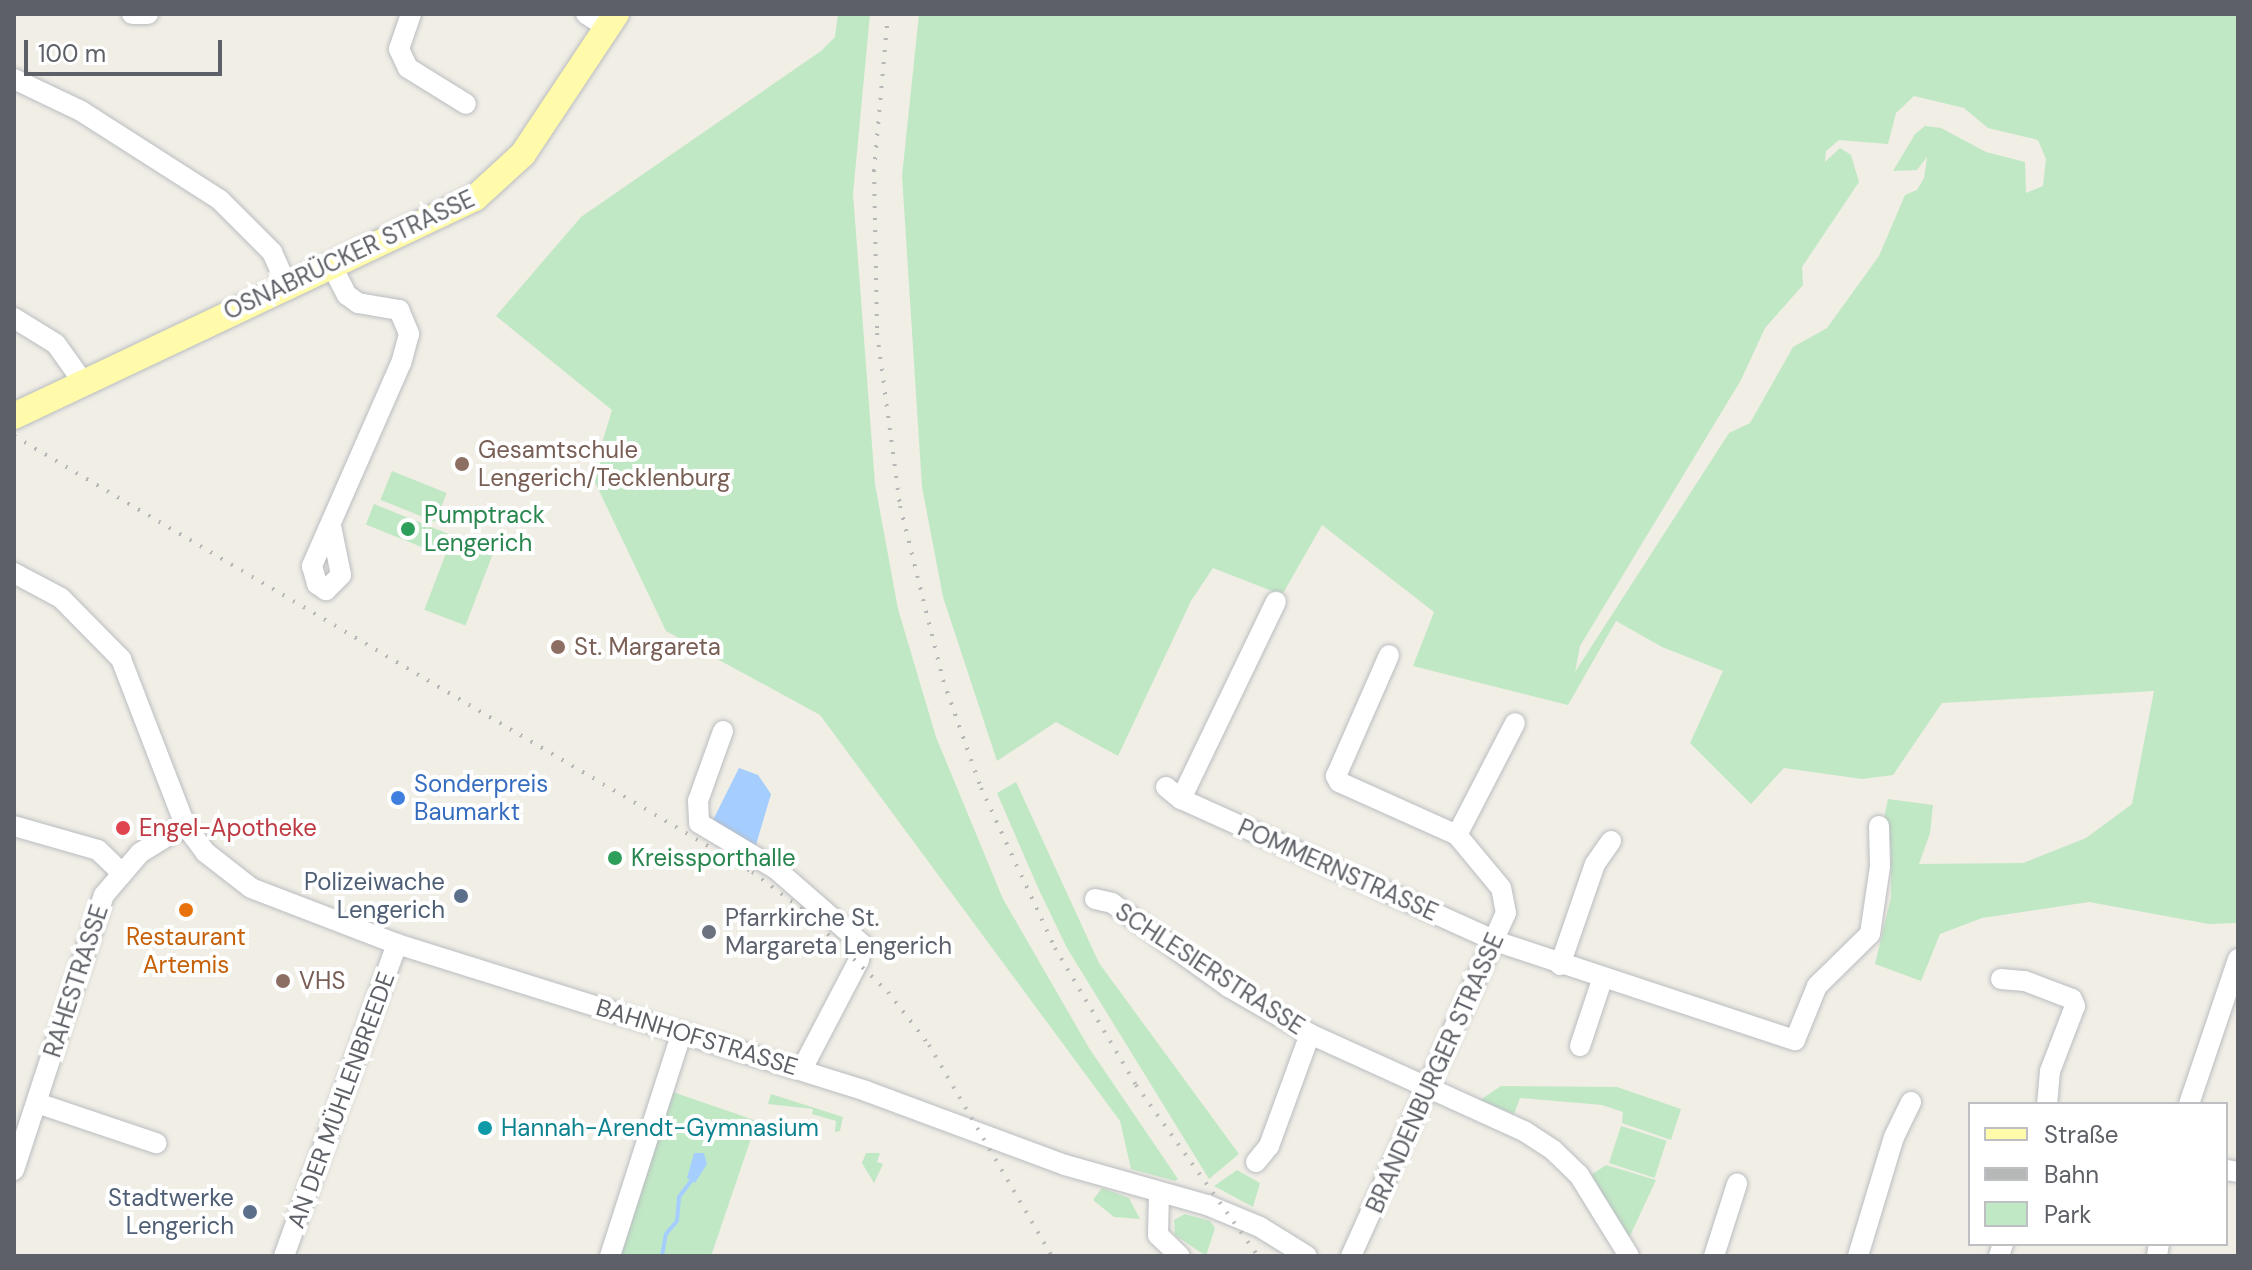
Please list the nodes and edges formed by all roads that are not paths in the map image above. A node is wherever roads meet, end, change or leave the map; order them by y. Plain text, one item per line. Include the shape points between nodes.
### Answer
1 (132, 14) edge
2 (148, 14) edge
3 (411, 14) edge
4 (603, 18) edge
5 (14, 79) edge
6 (466, 104) dead end
7 (331, 264) junction
8 (287, 285) junction
9 (14, 318) edge
10 (83, 382) junction
11 (14, 416) edge
12 (331, 526) dead end
13 (14, 573) edge
14 (1276, 602) dead end
15 (1389, 655) dead end
16 (1515, 723) dead end
17 (723, 731) dead end
18 (185, 825) junction
19 (14, 826) edge
20 (1879, 826) dead end
21 (1457, 835) junction
22 (1611, 841) dead end
23 (120, 871) junction
24 (1095, 899) dead end
25 (1495, 941) junction
26 (397, 944) junction
27 (2238, 959) edge
28 (1560, 965) junction
29 (2001, 979) dead end
30 (1602, 980) junction
31 (2229, 1011) edge
32 (682, 1032) junction
33 (1310, 1034) junction
34 (1580, 1046) dead end
35 (802, 1069) junction
36 (1425, 1087) junction
37 (1911, 1102) dead end
38 (2047, 1102) edge
39 (2190, 1102) edge
40 (37, 1103) junction
41 (156, 1143) dead end
42 (1256, 1162) dead end
43 (14, 1170) edge
44 (1737, 1184) dead end
45 (1159, 1192) junction
46 (284, 1256) edge
47 (610, 1256) edge
48 (1180, 1256) edge
49 (1307, 1256) edge
50 (1351, 1256) edge
51 (1629, 1256) edge
52 (1714, 1256) edge
53 (1858, 1256) edge

1 - 2 street
3 - 6 street via 399,49 408,68
4 - 7 main road, OSNABRÜCKER STRASSE via 537,135 499,180 442,215
5 - 8 street via 81,111 220,200 272,252
7 - 8 main road, OSNABRÜCKER STRASSE
7 - 12 street via 347,295 358,303 399,310 409,334
8 - 10 main road, OSNABRÜCKER STRASSE
9 - 10 street via 56,344
10 - 11 main road, OSNABRÜCKER STRASSE
13 - 18 street, BAHNHOFSTRASSE via 61,598 121,659
14 - 25 street, POMMERNSTRASSE via 1174,793
15 - 21 street, BRANDENBURGER STRASSE via 1336,776
16 - 21 street
17 - 35 street via 698,801 699,823 776,869 862,944 859,960
18 - 23 street, RAHESTRASSE
18 - 26 street, BAHNHOFSTRASSE via 205,852 251,888
19 - 23 street via 98,850
20 - 30 street, POMMERNSTRASSE via 1880,866 1870,934 1817,986 1795,1040
21 - 25 street, BRANDENBURGER STRASSE via 1506,900
22 - 28 street via 1595,864
23 - 40 street, RAHESTRASSE via 104,895
24 - 33 street, SCHLESIERSTRASSE via 1112,903 1229,987
25 - 28 street, POMMERNSTRASSE
25 - 36 street, BRANDENBURGER STRASSE
26 - 32 street, BAHNHOFSTRASSE
26 - 46 street, AN DER MÜHLENBREEDE
27 - 31 street
28 - 30 street, POMMERNSTRASSE
29 - 38 street via 2025,981 2072,999 2075,1006 2050,1071
30 - 34 street
31 - 39 street
32 - 35 street, BAHNHOFSTRASSE
32 - 47 street
33 - 36 street, SCHLESIERSTRASSE
33 - 42 street via 1269,1146
35 - 45 street, BAHNHOFSTRASSE via 1065,1165
36 - 50 street, BRANDENBURGER STRASSE
36 - 51 street, SCHLESIERSTRASSE via 1553,1150 1579,1175
37 - 53 street via 1894,1137
40 - 41 street
40 - 43 street, RAHESTRASSE
44 - 52 street
45 - 48 street via 1158,1235
45 - 49 street, BAHNHOFSTRASSE via 1224,1211

